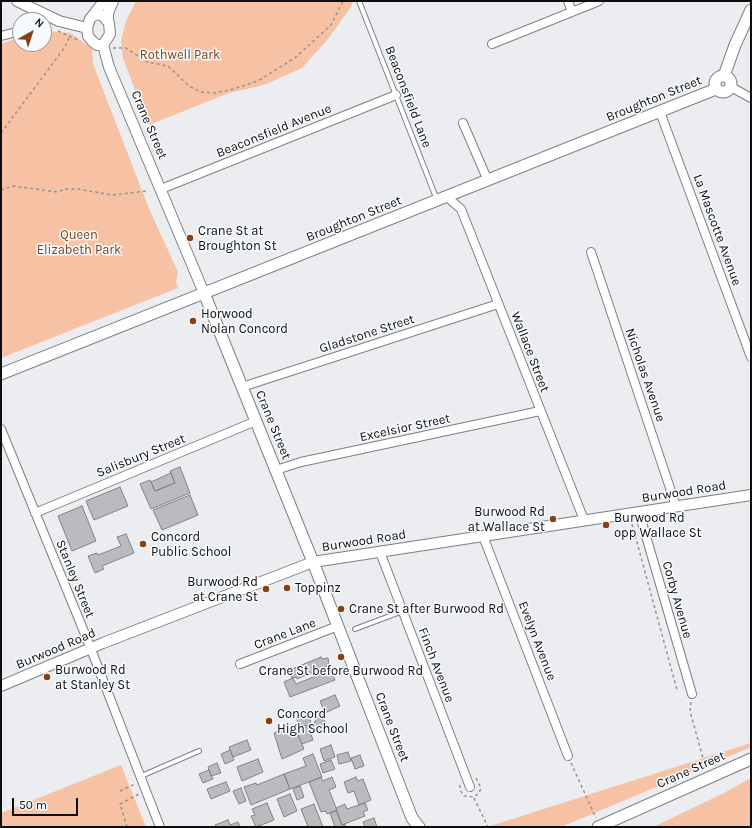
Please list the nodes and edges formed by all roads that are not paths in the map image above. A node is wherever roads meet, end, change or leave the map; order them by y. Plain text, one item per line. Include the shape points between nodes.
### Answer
1 (18, 1) edge
2 (104, 1) edge
3 (113, 1) edge
4 (359, 1) edge
5 (568, 1) edge
6 (600, 1) edge
7 (37, 10) joint
8 (751, 10) edge
9 (572, 12) junction
10 (93, 16) junction
11 (108, 21) junction
12 (87, 28) junction
13 (12, 33) edge
14 (1, 36) edge
15 (492, 44) dead end
16 (107, 47) junction
17 (724, 76) junction
18 (731, 88) junction
19 (716, 89) junction
20 (396, 95) junction
21 (751, 98) edge
22 (660, 112) junction
23 (463, 122) dead end
24 (488, 180) junction
25 (161, 188) junction
26 (442, 199) junction
27 (590, 252) dead end
28 (204, 293) junction
29 (498, 304) junction
30 (751, 357) edge
31 (1, 374) edge
32 (242, 387) junction
33 (540, 411) junction
34 (256, 421) junction
35 (1, 430) edge
36 (276, 470) junction
37 (751, 495) edge
38 (676, 506) junction
39 (35, 512) junction
40 (640, 512) junction
41 (584, 520) junction
42 (483, 536) junction
43 (380, 552) junction
44 (313, 562) junction
45 (403, 610) junction
46 (338, 626) junction
47 (355, 628) dead end
48 (90, 649) junction
49 (240, 664) dead end
50 (1, 686) edge
51 (692, 694) road end
52 (199, 751) dead end
53 (568, 756) road end
54 (751, 759) edge
55 (140, 779) junction
56 (470, 786) road end
57 (412, 822) edge
58 (160, 827) edge
59 (419, 827) edge
60 (599, 827) edge

1 - 7 street
2 - 10 street
3 - 11 street
4 - 20 lane, Beaconsfield Lane
5 - 9 street
6 - 9 street
7 - 12 street via 59,21
8 - 17 main road
9 - 15 street
10 - 11 street via 101,15
10 - 12 street
11 - 16 street via 110,34
12 - 16 street via 92,41
13 - 14 street
16 - 25 street, Crane Street via 109,67
17 - 18 main road via 730,80
17 - 19 main road via 716,79
18 - 19 main road via 722,93
18 - 21 street
19 - 22 main road, Broughton Street
20 - 25 street, Beaconsfield Avenue
20 - 26 lane, Beaconsfield Lane
22 - 24 main road, Broughton Street
22 - 30 street, La Mascotte Avenue
23 - 24 street
24 - 26 main road, Broughton Street
25 - 28 street, Crane Street
26 - 28 main road, Broughton Street
26 - 29 street, Wallace Street via 461,209
27 - 38 street, Nicholas Avenue
28 - 31 main road, Broughton Street
28 - 32 main road, Crane Street
29 - 32 street, Gladstone Street
29 - 33 street, Wallace Street
32 - 34 main road, Crane Street
33 - 36 street, Excelsior Street via 301,462
33 - 41 street, Wallace Street
34 - 36 main road, Crane Street
34 - 39 street, Salisbury Street
35 - 39 street, Stanley Street
36 - 44 main road, Crane Street
37 - 38 street, Burwood Road
38 - 40 street, Burwood Road
39 - 48 street, Stanley Street
40 - 41 street, Burwood Road
40 - 51 street, Corby Avenue
41 - 42 street, Burwood Road
42 - 43 street, Burwood Road
42 - 53 street, Evelyn Avenue
43 - 44 street, Burwood Road
43 - 45 street, Finch Avenue
44 - 46 main road, Crane Street
44 - 48 street, Burwood Road
45 - 47 lane
45 - 56 street, Finch Avenue
46 - 49 street, Crane Lane
46 - 57 main road, Crane Street
48 - 50 street, Burwood Road
48 - 55 street, Stanley Street
52 - 55 lane
54 - 60 main road, Crane Street
55 - 58 street, Stanley Street
57 - 59 main road, Crane Street

